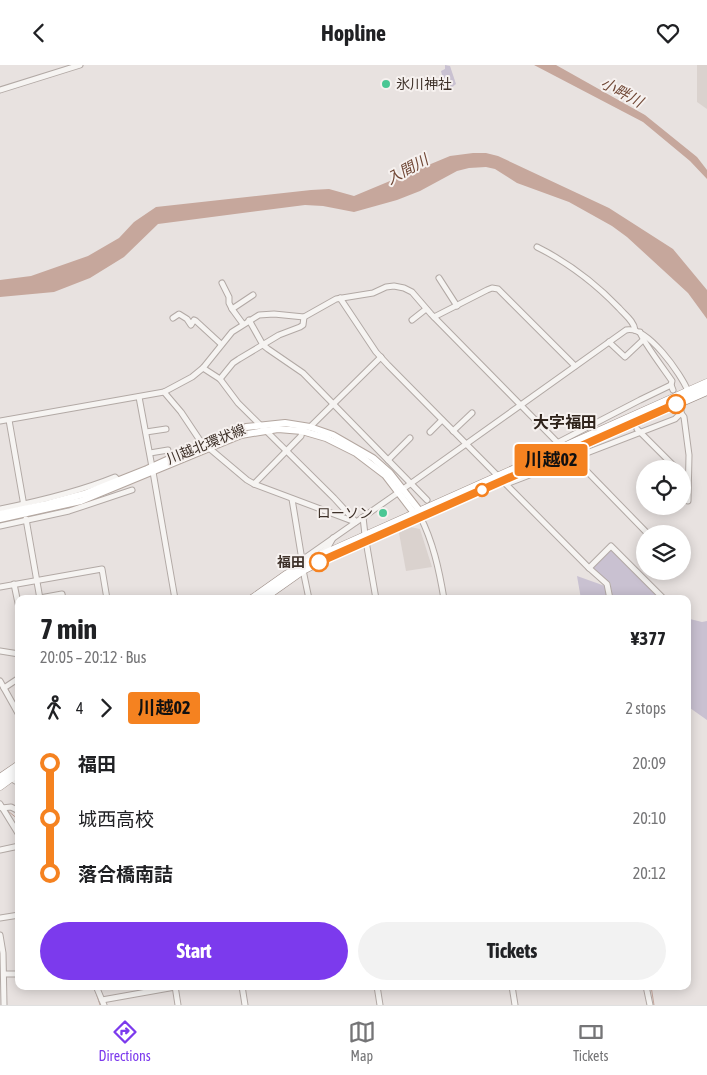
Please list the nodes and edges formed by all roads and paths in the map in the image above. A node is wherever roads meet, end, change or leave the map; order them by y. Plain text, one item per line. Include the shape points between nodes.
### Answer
1 (80, 65) edge
2 (0, 90) edge
3 (537, 247) dead end
4 (439, 278) dead end
5 (222, 283) dead end
6 (253, 295) dead end
7 (340, 298) junction
8 (457, 306) junction
9 (232, 309) junction
10 (426, 309) junction
11 (304, 317) junction
12 (434, 317) junction
13 (173, 318) dead end
14 (249, 320) junction
15 (412, 320) dead end
16 (243, 324) junction
17 (637, 331) junction
18 (643, 340) junction
19 (609, 341) junction
20 (221, 344) junction
21 (263, 345) junction
22 (381, 357) junction
23 (575, 366) junction
24 (203, 369) junction
25 (220, 379) junction
26 (707, 383) edge
27 (707, 391) edge
28 (164, 392) junction
29 (692, 392) junction
30 (139, 397) junction
31 (333, 404) junction
32 (520, 405) junction
33 (472, 413) dead end
34 (9, 420) junction
35 (442, 420) junction
36 (0, 421) edge
37 (260, 425) junction
38 (310, 427) junction
39 (166, 429) dead end
40 (266, 431) junction
41 (302, 431) junction
42 (454, 431) junction
43 (639, 431) junction
44 (146, 432) junction
45 (430, 432) dead end
46 (410, 438) dead end
47 (558, 443) junction
48 (466, 444) junction
49 (207, 446) junction
50 (168, 450) dead end
51 (286, 452) junction
52 (150, 453) junction
53 (573, 457) junction
54 (388, 460) junction
55 (668, 460) edge
56 (688, 460) edge
57 (530, 463) junction
58 (152, 470) junction
59 (502, 480) junction
60 (412, 483) junction
61 (254, 484) junction
62 (119, 487) junction
63 (132, 490) dead end
64 (401, 490) junction
65 (292, 499) junction
66 (427, 499) dead end
67 (23, 505) junction
68 (0, 509) edge
69 (0, 513) edge
70 (418, 513) junction
71 (363, 517) junction
72 (0, 519) edge
73 (26, 520) junction
74 (356, 522) junction
75 (639, 525) edge
76 (0, 526) edge
77 (333, 537) junction
78 (366, 538) junction
79 (318, 557) junction
80 (589, 569) junction
81 (303, 570) junction
82 (37, 581) junction
83 (14, 584) junction
84 (0, 587) edge
85 (16, 595) edge
86 (39, 595) edge
87 (106, 595) edge
88 (174, 595) edge
89 (258, 595) edge
90 (268, 595) edge
91 (308, 595) edge
92 (375, 595) edge
93 (443, 595) edge
94 (609, 595) edge
95 (660, 595) edge
96 (0, 651) edge
97 (15, 653) edge
98 (0, 681) edge
99 (15, 681) edge
100 (4, 688) junction
101 (15, 701) edge
102 (12, 703) junction
103 (15, 708) edge
104 (15, 768) edge
105 (15, 775) edge
106 (10, 778) junction
107 (0, 780) edge
108 (15, 781) edge
109 (1, 806) edge
110 (15, 809) edge
111 (15, 829) edge
112 (15, 848) edge
113 (0, 850) edge
114 (15, 916) edge
115 (0, 918) edge
116 (0, 935) edge
117 (4, 974) junction
118 (15, 974) edge
119 (98, 990) edge
120 (161, 990) edge
121 (176, 990) edge
122 (243, 990) edge
123 (378, 990) edge
124 (513, 990) edge
125 (647, 990) edge
126 (103, 1002) edge
127 (4, 1005) edge
128 (178, 1005) edge
129 (245, 1005) edge
130 (380, 1005) edge
131 (515, 1005) edge
132 (650, 1005) edge

1 - 2 street
3 - 17 street via 599,287
4 - 8 street
5 - 9 street
6 - 9 street
7 - 10 street via 394,286 412,292
7 - 11 street
7 - 22 street
8 - 12 street
8 - 23 street via 487,290 498,289
9 - 16 street
10 - 12 street
10 - 15 street
11 - 14 street via 266,314
11 - 21 street via 303,325
12 - 32 street
13 - 20 street via 179,314 191,325 196,321
14 - 16 street
14 - 21 street
16 - 20 street
17 - 18 street
17 - 19 street via 626,330
17 - 29 street via 661,352
18 - 19 street via 625,357
18 - 47 street via 665,369 672,388
19 - 23 street
20 - 24 street
21 - 25 street via 233,363
21 - 31 street via 303,373
22 - 31 street
22 - 35 street
23 - 32 street
24 - 25 street
24 - 28 street
25 - 37 street
26 - 29 highway
27 - 29 highway
28 - 30 street
28 - 49 street via 198,439
29 - 57 highway
29 - 59 highway
30 - 34 street
30 - 44 street
31 - 38 street
31 - 54 street
32 - 47 street
32 - 48 street
33 - 42 street
34 - 36 street
34 - 67 street
35 - 42 street
35 - 45 street
37 - 38 main road, 川越北環状線 via 284,423
37 - 40 street
37 - 49 main road, 川越北環状線 via 230,432
38 - 64 main road, 川越北環状線 via 333,435 373,458 390,473
39 - 44 street
40 - 41 main road, 川越北環状線
40 - 49 main road, 川越北環状線
40 - 51 street
41 - 51 street
41 - 64 main road, 川越北環状線 via 326,438 356,453
42 - 48 street
43 - 53 street
43 - 55 street
43 - 56 street via 675,419 681,411
44 - 52 street
46 - 54 street
47 - 57 street via 528,458
48 - 59 street
48 - 60 street
49 - 58 main road, 川越北環状線
49 - 61 street
50 - 52 street
51 - 61 street
51 - 74 street
52 - 58 street
53 - 59 street
53 - 75 street
54 - 60 street
57 - 59 highway
58 - 62 main road, 川越北環状線
58 - 88 street
59 - 70 highway
59 - 80 street
60 - 64 street
60 - 66 street
61 - 65 street
62 - 63 street
62 - 67 street via 115,477
62 - 69 main road, 川越北環状線
62 - 72 main road, 川越北環状線 via 81,501
62 - 73 street via 91,505
64 - 70 main road, 川越北環状線
64 - 71 street
65 - 74 street
65 - 77 street via 302,559
67 - 68 street
70 - 78 highway
70 - 93 street via 433,547
71 - 74 street
71 - 78 street
73 - 76 street
73 - 82 street
74 - 77 street
77 - 79 street
78 - 79 highway
78 - 81 highway
78 - 92 street
79 - 89 highway
80 - 94 street via 607,584
80 - 95 street via 611,546
81 - 90 highway
81 - 91 street
82 - 83 street
82 - 86 street
82 - 87 street via 102,569
83 - 84 street
83 - 85 street
96 - 97 street
98 - 100 street
99 - 100 street
100 - 102 street
101 - 102 street
102 - 103 street
104 - 107 highway
105 - 106 highway
106 - 107 highway
106 - 108 street
109 - 110 street
109 - 111 street
112 - 113 street
114 - 115 street
116 - 117 street
117 - 118 street
117 - 127 street
119 - 126 street
120 - 126 street
121 - 128 street
122 - 129 street
123 - 130 street
124 - 131 street
125 - 132 street

